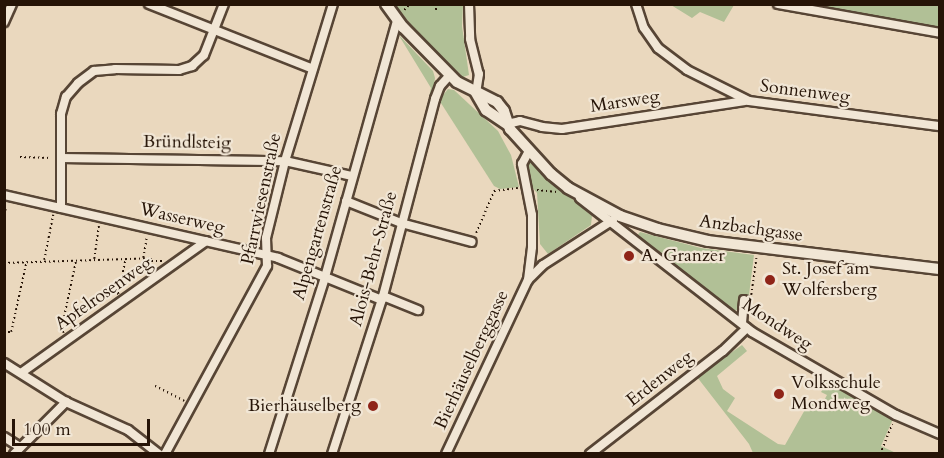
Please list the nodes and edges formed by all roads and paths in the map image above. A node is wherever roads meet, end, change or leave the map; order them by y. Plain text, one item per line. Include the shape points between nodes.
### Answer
1 (12, 4) edge
2 (149, 4) edge
3 (224, 4) edge
4 (333, 4) edge
5 (386, 4) edge
6 (435, 4) edge
7 (469, 4) edge
8 (636, 4) edge
9 (778, 4) edge
10 (437, 12) dead end
11 (397, 21) junction
12 (4, 22) edge
13 (214, 30) junction
14 (939, 33) edge
15 (313, 69) junction
16 (450, 75) junction
17 (476, 93) junction
18 (749, 101) junction
19 (507, 124) junction
20 (939, 126) edge
21 (529, 151) junction
22 (20, 157) dead end
23 (61, 158) junction
24 (285, 161) junction
25 (352, 176) junction
26 (528, 187) junction
27 (567, 190) junction
28 (5, 199) edge
29 (346, 201) junction
30 (61, 208) junction
31 (4, 215) edge
32 (52, 218) dead end
33 (615, 219) junction
34 (401, 223) junction
35 (99, 224) dead end
36 (147, 235) dead end
37 (206, 241) junction
38 (472, 242) joint
39 (757, 248) junction
40 (268, 255) junction
41 (125, 259) junction
42 (143, 259) junction
43 (76, 260) junction
44 (94, 260) junction
45 (44, 261) junction
46 (165, 261) dead end
47 (26, 262) junction
48 (4, 263) edge
49 (939, 269) edge
50 (325, 277) junction
51 (528, 280) junction
52 (114, 293) dead end
53 (382, 298) junction
54 (748, 298) joint
55 (418, 310) dead end
56 (744, 325) junction
57 (4, 332) edge
58 (62, 338) dead end
59 (4, 363) edge
60 (21, 373) junction
61 (155, 386) dead end
62 (66, 402) junction
63 (191, 405) junction
64 (896, 415) junction
65 (939, 434) edge
66 (4, 437) edge
67 (17, 450) edge
68 (159, 453) edge
69 (165, 453) edge
70 (269, 453) edge
71 (332, 453) edge
72 (446, 453) edge
73 (590, 453) edge
74 (880, 453) edge

1 - 12 street
2 - 13 street
3 - 13 street
4 - 15 street, Pfarrwiesenstraße
5 - 11 street, Anzbachgasse
6 - 10 path
7 - 17 street via 470,39 479,78
8 - 18 street, Sonnenweg via 644,28 658,48 687,70
9 - 14 street
11 - 16 street, Anzbachgasse
11 - 25 street, Alpengartenstraße
13 - 15 street
13 - 23 street via 204,55 192,66 179,70 94,71 78,82 66,96
15 - 24 street, Pfarrwiesenstraße
16 - 17 street, Anzbachgasse
16 - 34 street, Alois-Behr-Straße via 435,99
17 - 19 street, Anzbachgasse via 489,114
18 - 19 street, Marsweg via 562,129 520,121
18 - 20 street, Sonnenweg
19 - 21 street, Anzbachgasse
21 - 26 street, Bierhäuselberggasse via 522,164
21 - 27 street, Anzbachgasse
22 - 23 path
23 - 24 street, Bründlsteig
23 - 30 street
24 - 25 street, Bründlsteig
24 - 40 street, Pfarrwiesenstraße via 266,238
25 - 29 street, Alpengartenstraße
26 - 27 path
26 - 38 path via 494,191
26 - 51 street, Bierhäuselberggasse via 533,228
27 - 33 street, Anzbachgasse
28 - 30 street, Wasserweg
28 - 31 path
29 - 34 street
29 - 50 street, Alpengartenstraße
30 - 37 street, Wasserweg
32 - 45 path
33 - 39 street, Anzbachgasse via 691,238
33 - 51 street, Bierhäuselberggasse via 543,265
33 - 56 street, Mondweg
34 - 38 street
34 - 53 street, Alois-Behr-Straße
35 - 44 path
36 - 42 path
37 - 40 street, Wasserweg
37 - 60 street, Apfelrosenweg
39 - 49 street, Anzbachgasse
39 - 54 path
40 - 50 street, Wasserweg
40 - 63 street, Pfarrwiesenstraße via 267,266
41 - 42 path
41 - 44 path
41 - 52 path via 121,287 118,294
42 - 46 path
43 - 44 path
43 - 45 path
43 - 58 path
45 - 47 path
47 - 48 path
47 - 57 path via 10,332
50 - 53 street, Wasserweg
50 - 70 street, Alpengartenstraße
51 - 72 street, Bierhäuselberggasse
53 - 55 street, Wasserweg
53 - 71 street, Alois-Behr-Straße
54 - 56 street
56 - 64 street, Mondweg
56 - 73 street, Erdenweg via 723,351
59 - 60 street
60 - 62 street
61 - 63 path
62 - 67 street
62 - 68 street via 128,430
63 - 69 street, Pfarrwiesenstraße
64 - 65 street, Mondweg
64 - 74 path
66 - 67 street

